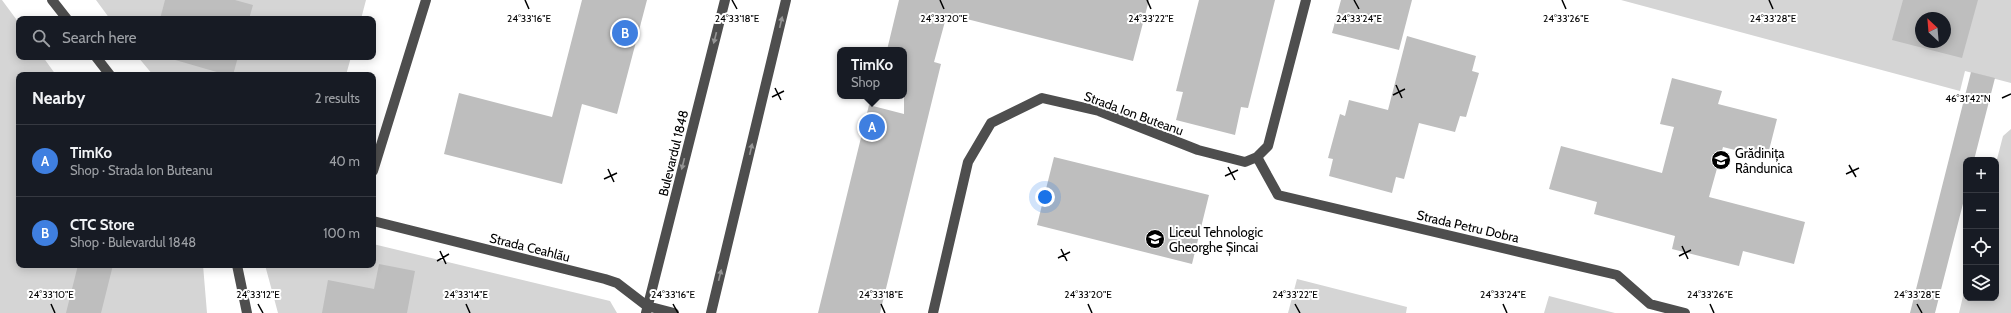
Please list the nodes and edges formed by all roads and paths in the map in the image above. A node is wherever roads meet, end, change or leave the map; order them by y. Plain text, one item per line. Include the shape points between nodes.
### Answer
1 (52, 0) edge
2 (426, 0) edge
3 (725, 0) edge
4 (786, 0) edge
5 (1306, 0) edge
6 (65, 16) edge
7 (98, 60) edge
8 (108, 72) edge
9 (1256, 157) junction
10 (376, 160) edge
11 (376, 222) edge
12 (238, 268) edge
13 (646, 310) edge
14 (247, 313) edge
15 (674, 313) edge
16 (711, 313) edge
17 (933, 313) edge
18 (1685, 313) edge

1 - 6 street
2 - 10 street
3 -> 13 street, Bulevardul 1848
16 -> 4 street
5 - 9 street via 1268,146
7 - 8 street
9 - 17 street, Strada Ion Buteanu via 1246,162 1198,150 1099,111 1042,98 991,123 968,162
9 - 18 street, Strada Petru Dobra via 1278,195 1617,275 1650,304
11 - 13 street, Strada Ceahlău via 605,279 617,283
12 - 14 street
13 - 15 street, Strada Ceahlău

